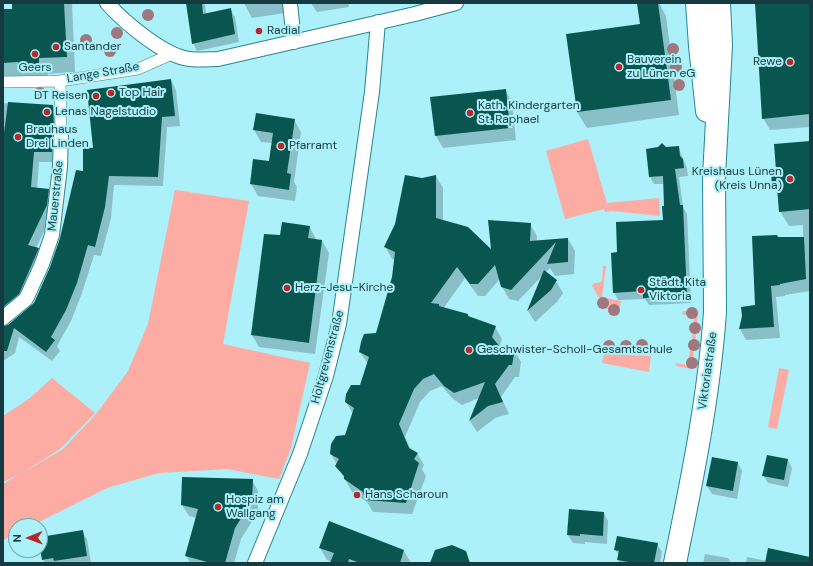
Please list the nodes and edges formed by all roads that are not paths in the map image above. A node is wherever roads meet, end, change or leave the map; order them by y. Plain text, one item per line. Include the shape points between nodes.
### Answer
1 (107, 3) edge
2 (290, 3) edge
3 (456, 3) edge
4 (697, 3) edge
5 (719, 3) edge
6 (378, 22) junction
7 (294, 42) junction
8 (172, 54) junction
9 (60, 81) junction
10 (3, 82) edge
11 (61, 132) joint
12 (714, 177) junction
13 (3, 318) edge
14 (255, 563) edge
15 (675, 563) edge

1 - 8 street via 141,34
2 - 7 street
3 - 6 street
4 - 12 main road, Viktoriastraße
5 - 12 main road, Viktoriastraße via 721,45
6 - 7 street
6 - 14 street, Holtgrevenstraße via 372,92 339,324 326,376 300,454
7 - 8 street via 218,59 185,59
8 - 9 street, Lange Straße via 138,69
9 - 10 street, Lange Straße
9 - 11 street, Mauerstraße
11 - 13 street, Mauerstraße via 60,167 52,235 26,299
12 - 15 main road, Viktoriastraße via 715,312 711,356

